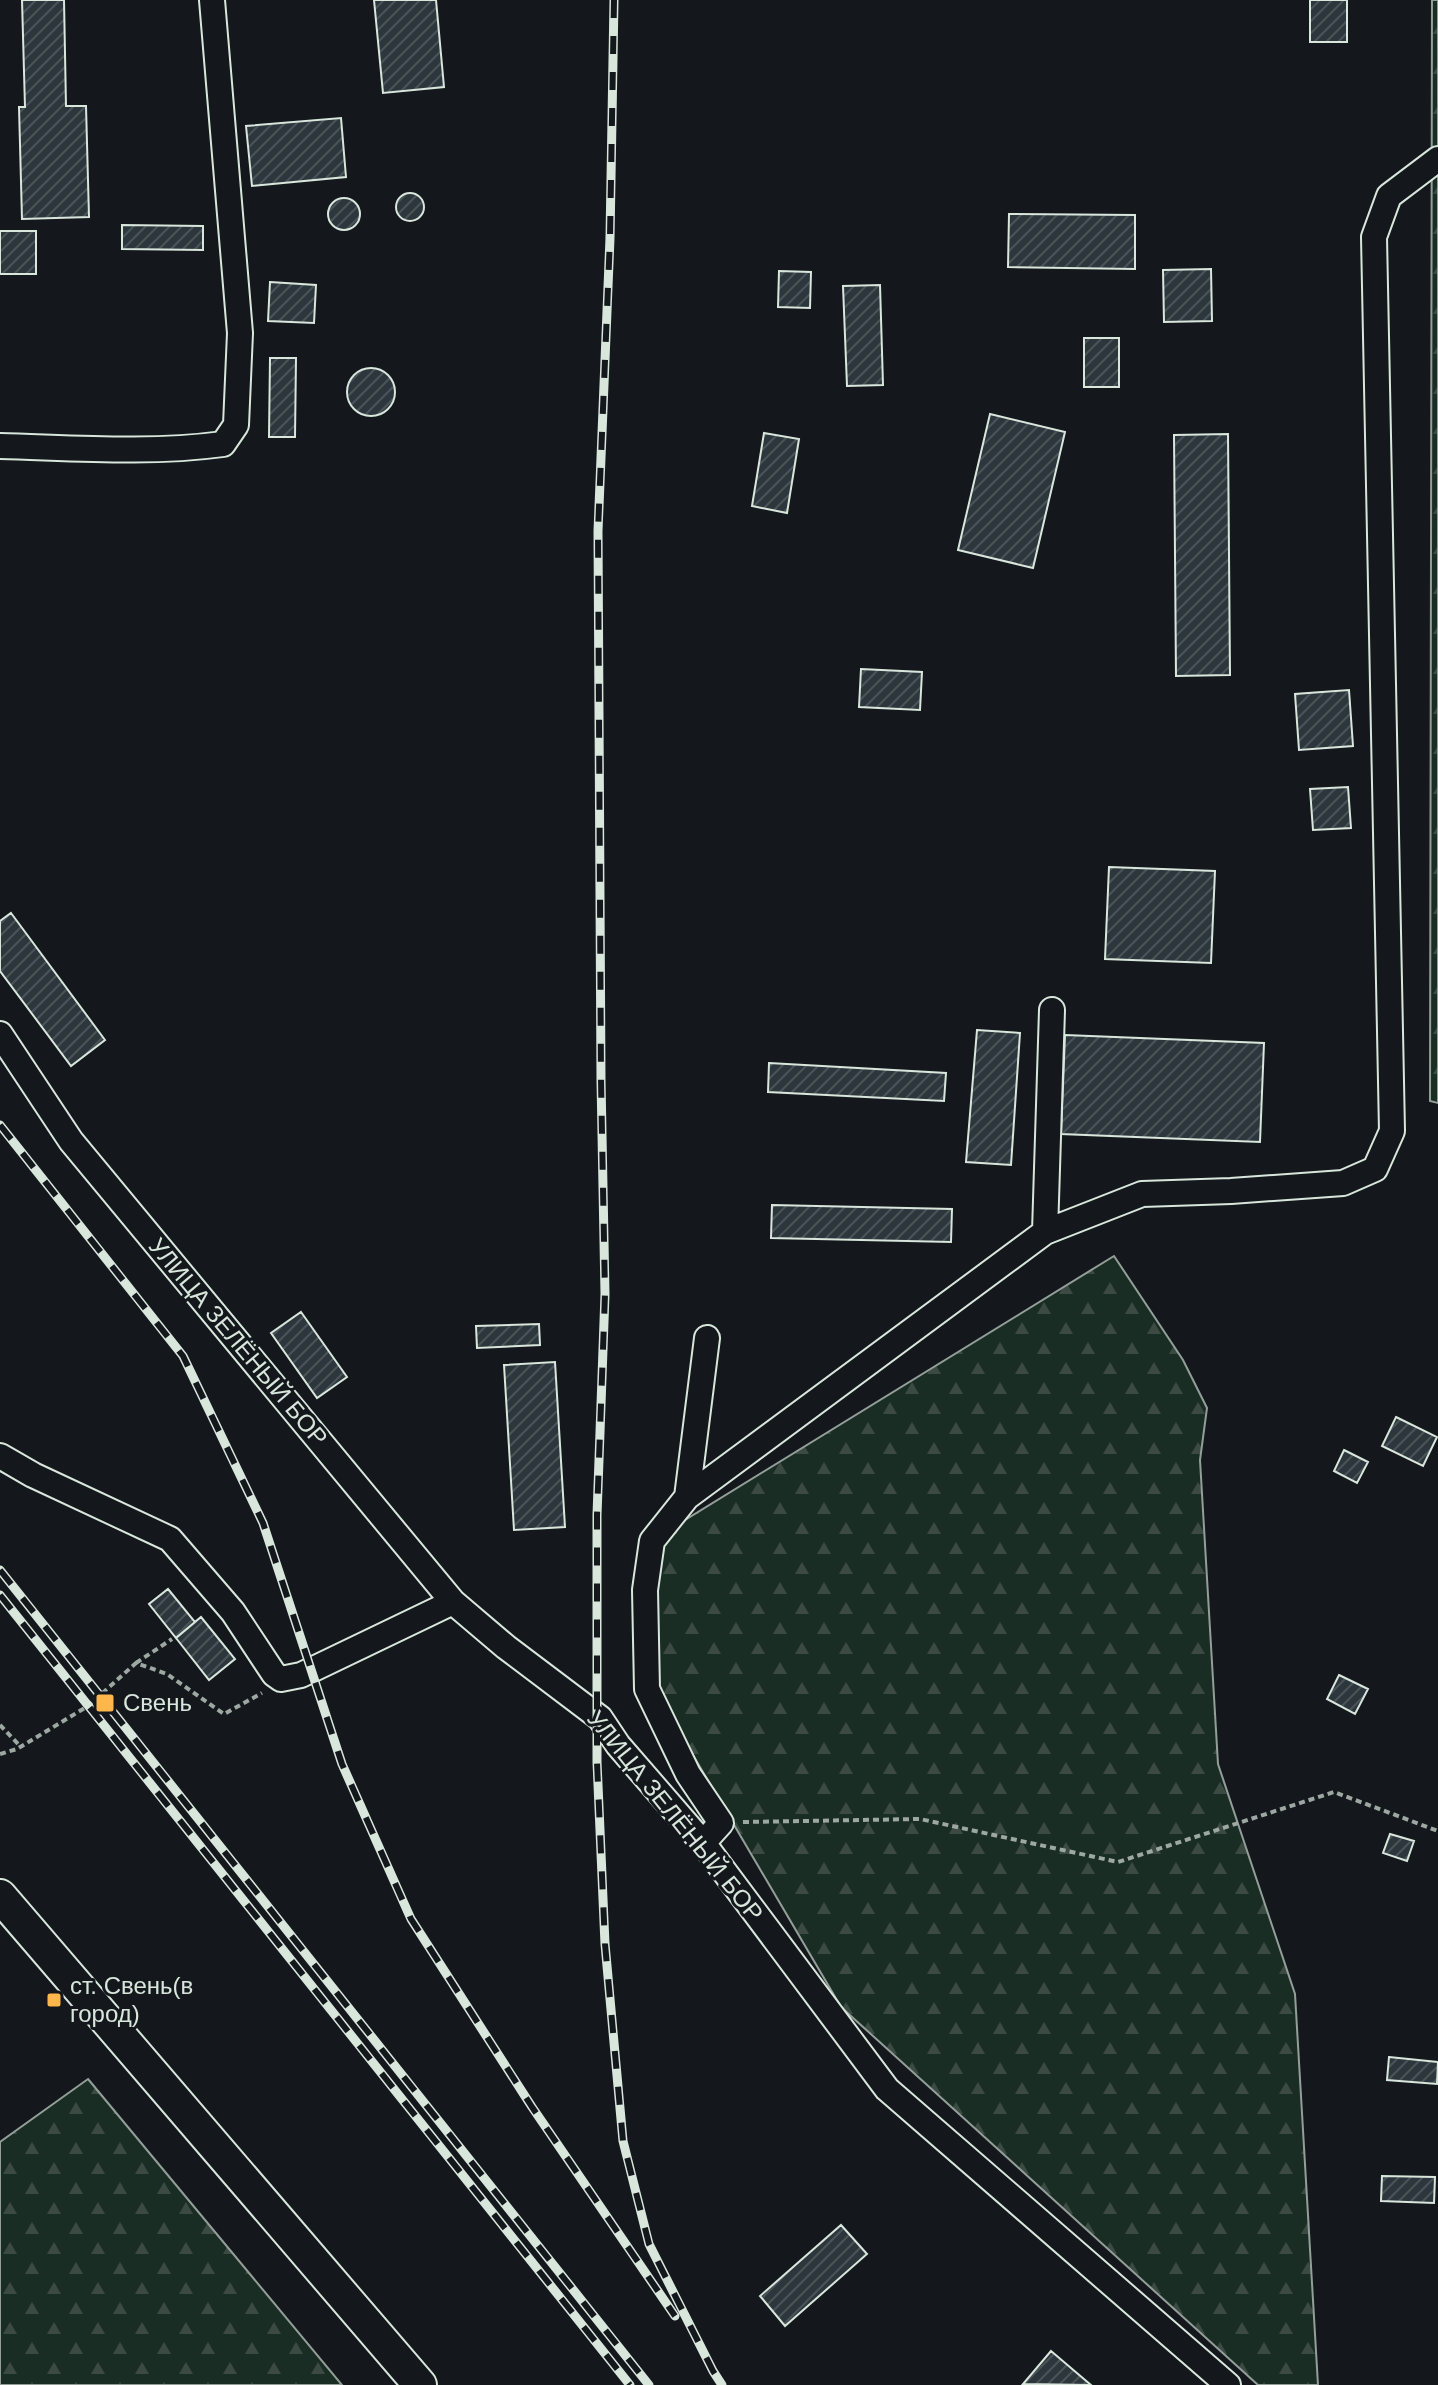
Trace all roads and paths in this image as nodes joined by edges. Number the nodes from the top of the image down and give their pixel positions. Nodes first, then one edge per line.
1 (212, 0) edge
2 (1438, 159) edge
3 (0, 446) edge
4 (1052, 1010) dead end
5 (0, 1034) edge
6 (1045, 1232) junction
7 (707, 1338) dead end
8 (0, 1456) edge
9 (687, 1497) junction
10 (453, 1602) junction
11 (172, 1639) dead end
12 (136, 1663) junction
13 (289, 1679) junction
14 (0, 1725) edge
15 (21, 1747) junction
16 (0, 1754) edge
17 (721, 1823) junction
18 (1438, 1831) edge
19 (703, 1843) junction
20 (0, 1896) edge
21 (420, 2385) edge
22 (1228, 2385) edge

1 - 3 street
2 - 6 street
4 - 6 street
5 - 10 street, УЛИЦА ЗЕЛЁНЫЙ БОР
6 - 9 street
7 - 9 street
8 - 13 street
9 - 17 street
10 - 13 street
10 - 19 street, УЛИЦА ЗЕЛЁНЫЙ БОР
11 - 12 path
12 - 13 path
12 - 15 path
14 - 15 path
15 - 16 path
17 - 18 path
17 - 19 street
19 - 22 street, УЛИЦА ЗЕЛЁНЫЙ БОР
20 - 21 main road

